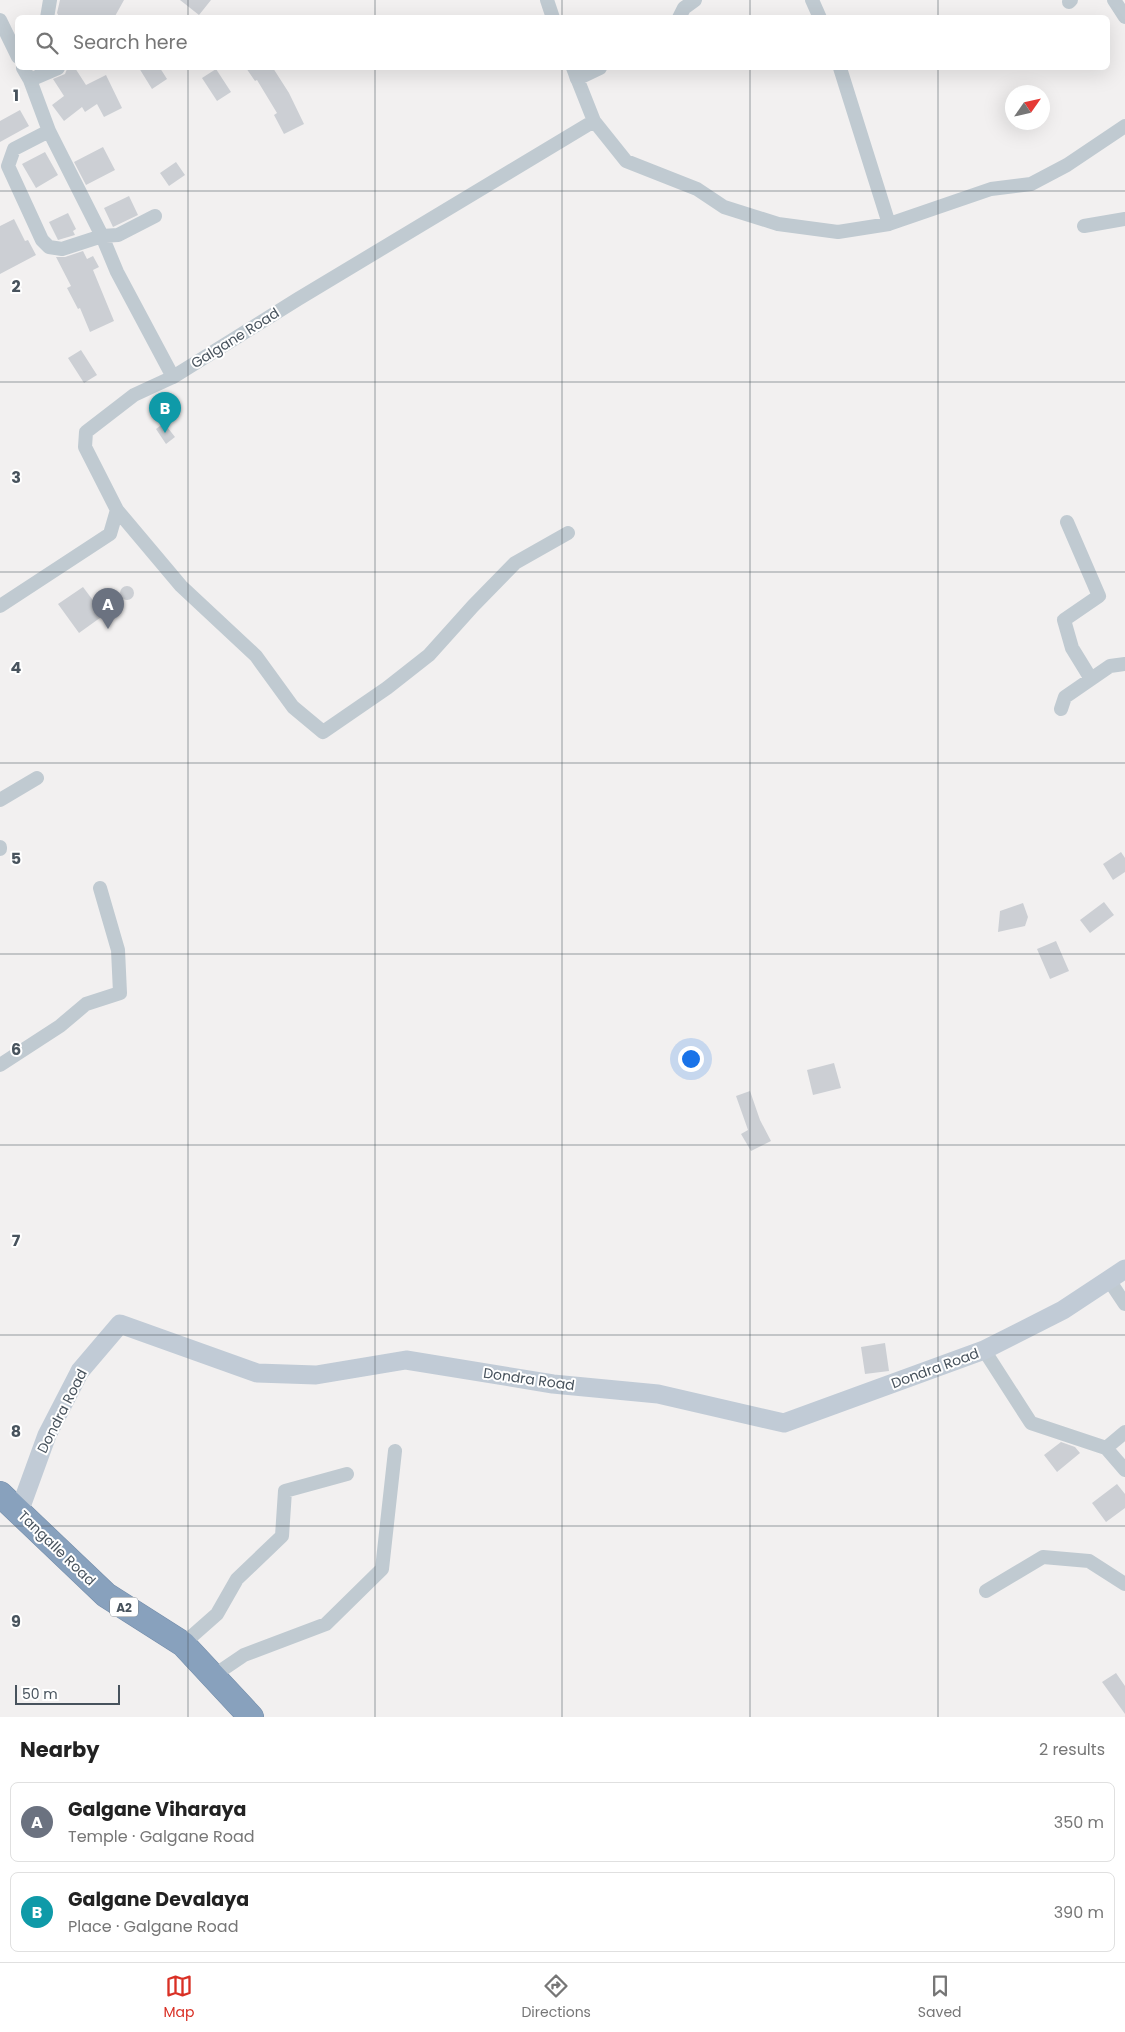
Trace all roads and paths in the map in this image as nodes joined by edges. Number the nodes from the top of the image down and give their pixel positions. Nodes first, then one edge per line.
1 (50, 0) edge
2 (546, 0) edge
3 (695, 0) edge
4 (812, 0) edge
5 (1114, 0) edge
6 (48, 15) edge
7 (552, 15) edge
8 (680, 15) edge
9 (819, 15) edge
10 (1125, 17) edge
11 (0, 20) edge
12 (0, 43) edge
13 (15, 53) edge
14 (15, 54) edge
15 (24, 70) edge
16 (52, 70) edge
17 (841, 70) edge
18 (574, 71) edge
19 (30, 80) junction
20 (594, 121) junction
21 (1125, 126) edge
22 (49, 131) junction
23 (155, 216) dead end
24 (1125, 219) edge
25 (890, 224) junction
26 (1084, 226) dead end
27 (102, 236) junction
28 (173, 377) junction
29 (117, 510) junction
30 (1066, 522) dead end
31 (568, 533) dead end
32 (0, 606) edge
33 (1125, 664) edge
34 (1091, 679) junction
35 (1061, 710) dead end
36 (37, 778) dead end
37 (0, 800) edge
38 (100, 888) dead end
39 (0, 1065) edge
40 (1125, 1270) edge
41 (1109, 1280) junction
42 (1125, 1304) edge
43 (984, 1350) junction
44 (1125, 1432) edge
45 (1106, 1448) junction
46 (395, 1451) dead end
47 (1125, 1470) edge
48 (347, 1474) dead end
49 (0, 1494) edge
50 (19, 1512) junction
51 (1125, 1584) edge
52 (986, 1591) dead end
53 (183, 1644) junction
54 (213, 1676) junction
55 (251, 1717) edge

1 - 6 street
2 - 7 street
3 - 8 street
4 - 9 street
5 - 10 street
11 - 13 street
12 - 14 street
15 - 19 street
16 - 19 street
17 - 25 street
18 - 20 street
19 - 22 street
20 - 25 street
20 - 28 street, Galgane Road
21 - 25 street
22 - 27 street
22 - 27 street
23 - 27 street
24 - 26 street
27 - 28 street
28 - 29 street, Galgane Road
29 - 31 street, Galgane Road
29 - 32 street
30 - 34 street
33 - 34 street
34 - 35 street
36 - 37 street
38 - 39 street
40 - 41 street, Dondra Road
41 - 42 street
41 - 43 street, Dondra Road
43 - 45 street
43 - 50 street, Dondra Road
44 - 45 street
45 - 47 street
46 - 54 street
48 - 53 street
49 - 50 highway, Tangalle Road / A2
50 - 53 highway, Tangalle Road / A2
51 - 52 street
53 - 54 highway, Tangalle Road / A2
54 - 55 highway, Tangalle Road / A2

